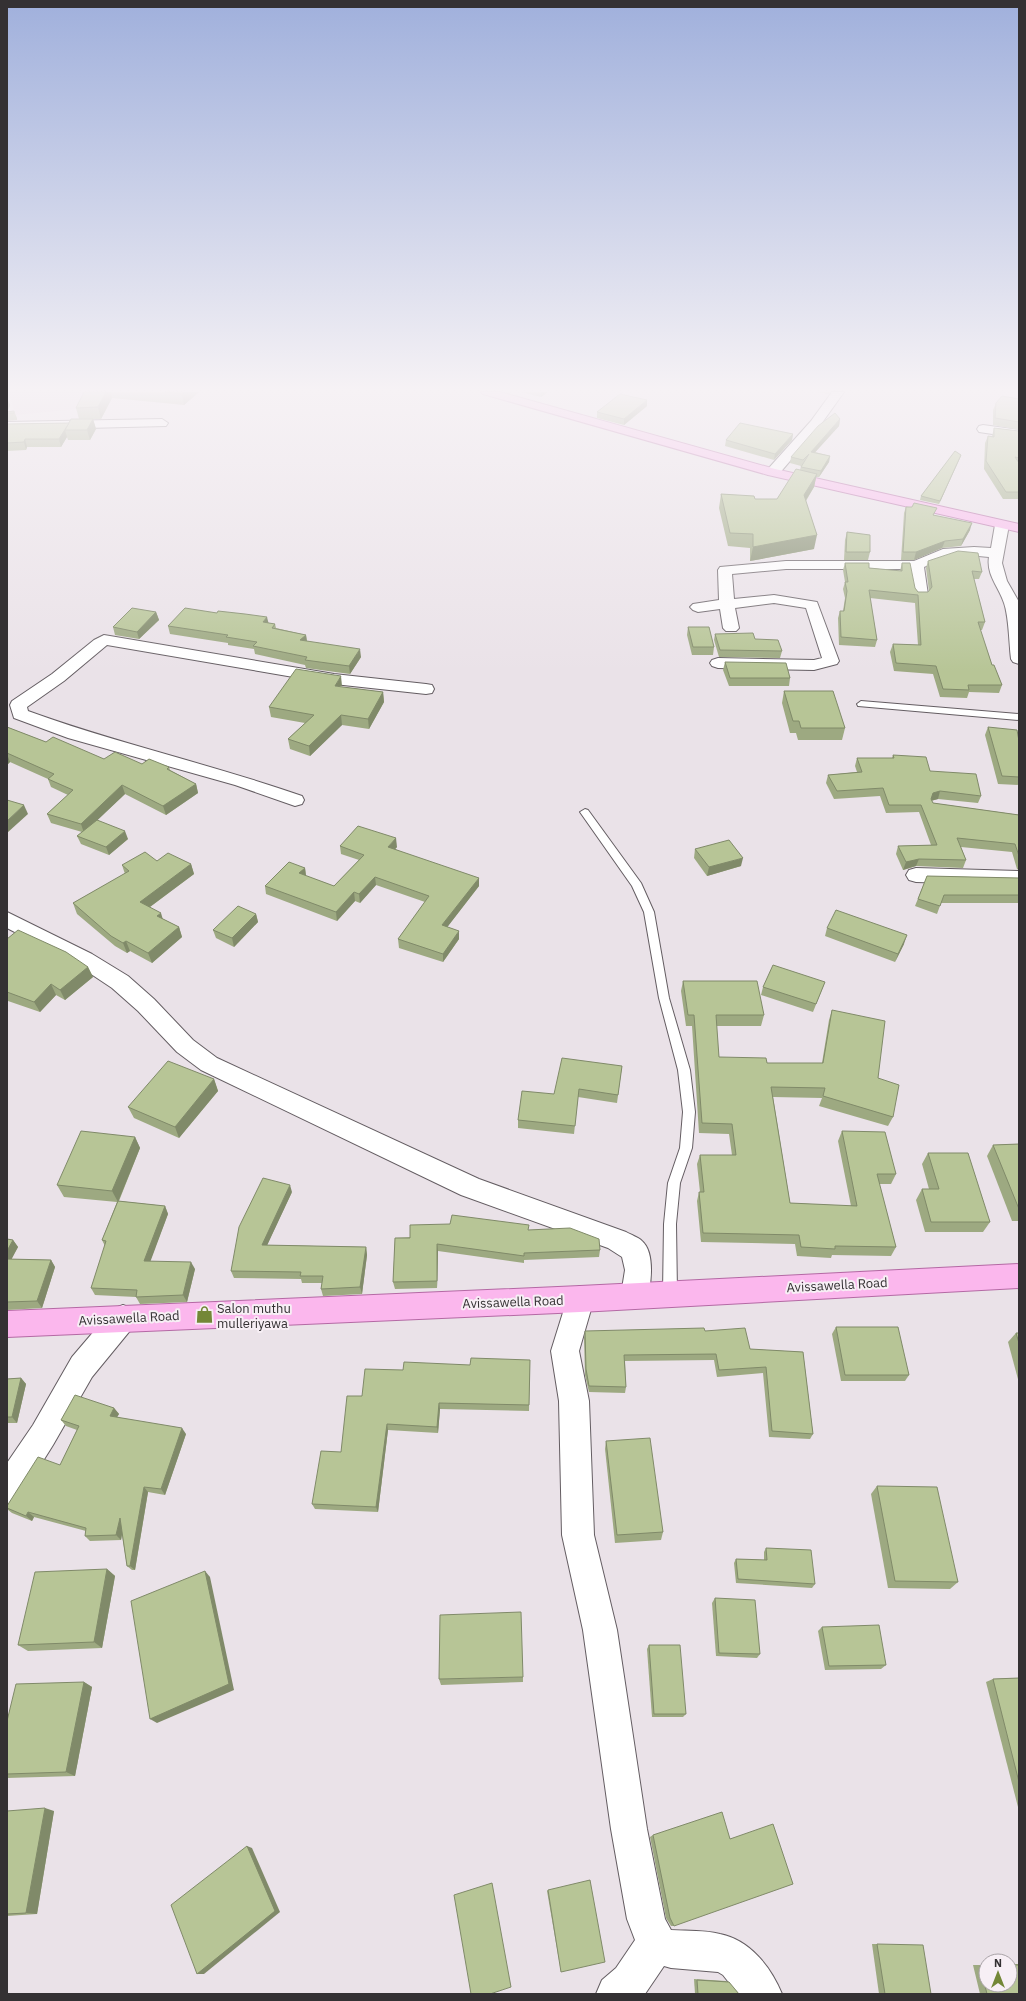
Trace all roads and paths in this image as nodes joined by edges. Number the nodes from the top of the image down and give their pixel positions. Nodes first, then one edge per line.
1 (835, 485) edge
2 (1002, 525) junction
3 (1019, 528) edge
4 (997, 553) junction
5 (916, 566) junction
6 (921, 595) edge
7 (1015, 604) edge
8 (726, 606) junction
9 (698, 607) dead end
10 (731, 628) dead end
11 (1019, 659) edge
12 (718, 663) dead end
13 (426, 689) dead end
14 (861, 704) dead end
15 (12, 708) edge
16 (1019, 717) edge
17 (295, 800) dead end
18 (585, 812) dead end
19 (916, 875) dead end
20 (1019, 878) edge
21 (7, 919) edge
22 (1019, 1276) edge
23 (670, 1293) junction
24 (635, 1295) junction
25 (580, 1299) junction
26 (123, 1318) junction
27 (7, 1324) edge
28 (7, 1490) edge
29 (656, 1944) junction
30 (616, 1994) edge
31 (762, 1994) edge

1 - 2 main road
2 - 3 main road
2 - 4 street
4 - 5 street
4 - 7 street
5 - 6 street
5 - 8 street
7 - 11 street
8 - 9 street
8 - 10 street
8 - 12 street
13 - 15 street
14 - 16 lane
15 - 17 street
18 - 23 lane
19 - 20 street
21 - 24 street
22 - 23 main road, Avissawella Road
23 - 24 main road, Avissawella Road
24 - 25 main road, Avissawella Road
25 - 26 main road, Avissawella Road
25 - 29 street
26 - 27 main road, Avissawella Road
26 - 28 street
29 - 30 street
29 - 31 street

